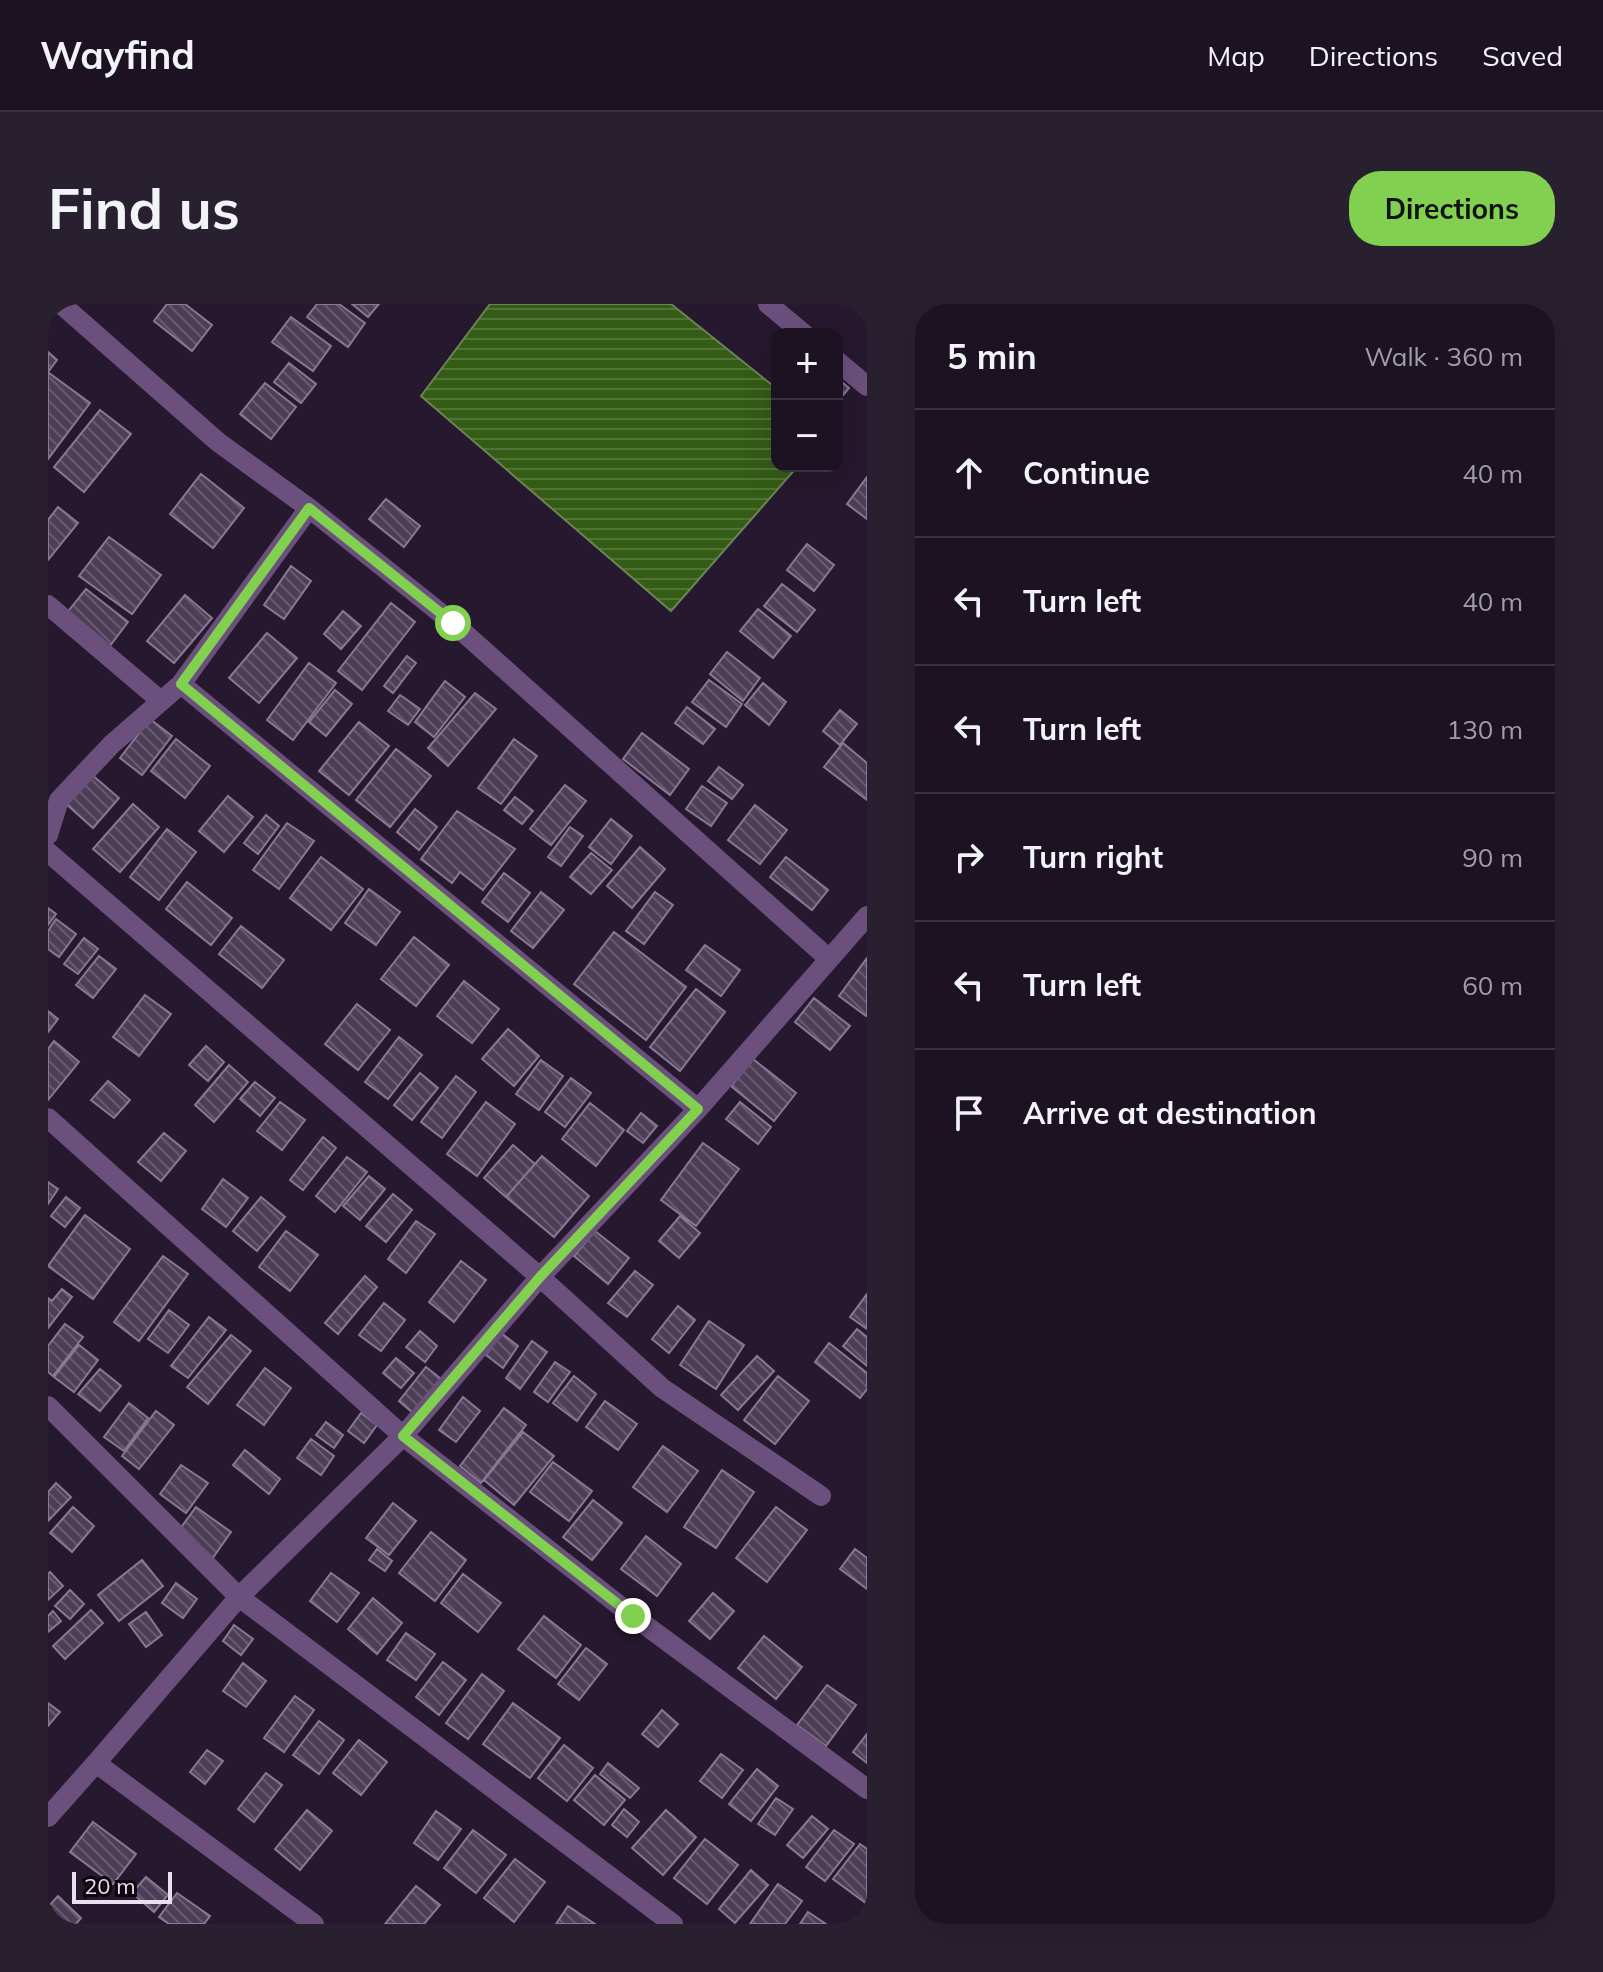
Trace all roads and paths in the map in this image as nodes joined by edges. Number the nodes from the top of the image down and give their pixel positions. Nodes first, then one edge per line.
1 (61, 304) edge
2 (768, 304) edge
3 (797, 328) edge
4 (843, 366) edge
5 (867, 386) edge
6 (309, 508) junction
7 (48, 605) edge
8 (181, 684) junction
9 (161, 701) junction
10 (48, 835) edge
11 (48, 852) edge
12 (867, 916) edge
13 (828, 958) junction
14 (698, 1109) junction
15 (48, 1118) edge
16 (540, 1277) junction
17 (48, 1406) edge
18 (403, 1436) junction
19 (821, 1496) dead end
20 (239, 1597) junction
21 (96, 1763) junction
22 (867, 1789) edge
23 (48, 1817) edge
24 (314, 1924) edge
25 (673, 1924) edge

1 - 6 street
2 - 3 street
4 - 5 street
6 - 8 street
6 - 13 street
7 - 9 street
8 - 9 street
8 - 14 street
9 - 10 street
11 - 16 street
12 - 13 street
13 - 14 street
14 - 16 street
15 - 18 street
16 - 18 street
16 - 19 street
17 - 20 street
18 - 20 street
18 - 22 street
20 - 21 street
20 - 25 street
21 - 23 street
21 - 24 street

